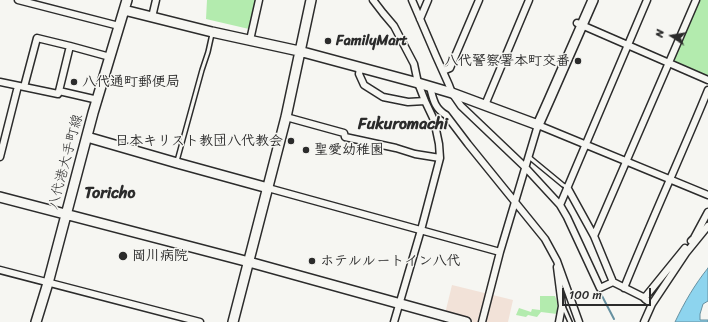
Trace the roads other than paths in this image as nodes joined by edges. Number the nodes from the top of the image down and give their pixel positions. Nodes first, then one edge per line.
1 (21, 0) edge
2 (127, 0) edge
3 (156, 0) edge
4 (259, 0) edge
5 (310, 0) edge
6 (373, 0) edge
7 (412, 0) edge
8 (428, 0) edge
9 (479, 0) edge
10 (529, 0) edge
11 (586, 0) edge
12 (593, 0) edge
13 (646, 0) edge
14 (696, 0) edge
15 (124, 10) junction
16 (152, 17) junction
17 (420, 19) junction
18 (579, 24) junction
19 (119, 26) junction
20 (212, 32) junction
21 (250, 40) junction
22 (628, 45) junction
23 (70, 46) junction
24 (299, 51) junction
25 (110, 57) junction
26 (668, 63) junction
27 (360, 68) junction
28 (443, 71) junction
29 (708, 80) edge
30 (0, 82) edge
31 (418, 83) junction
32 (21, 87) junction
33 (430, 87) junction
34 (708, 90) edge
35 (59, 91) junction
36 (452, 93) junction
37 (98, 100) junction
38 (425, 101) junction
39 (485, 105) junction
40 (286, 117) junction
41 (538, 125) junction
42 (90, 138) junction
43 (585, 144) junction
44 (0, 157) edge
45 (440, 158) junction
46 (529, 158) junction
47 (627, 161) junction
48 (177, 163) junction
49 (525, 167) junction
50 (670, 179) junction
51 (567, 187) junction
52 (268, 188) junction
53 (708, 195) edge
54 (0, 197) edge
55 (515, 201) junction
56 (560, 205) junction
57 (708, 212) edge
58 (69, 215) junction
59 (708, 226) edge
60 (421, 230) junction
61 (594, 236) junction
62 (500, 252) junction
63 (557, 261) junction
64 (249, 262) junction
65 (0, 270) edge
66 (613, 282) junction
67 (51, 284) junction
68 (624, 288) junction
69 (643, 297) junction
70 (399, 304) junction
71 (652, 304) junction
72 (562, 306) junction
73 (36, 322) edge
74 (42, 322) edge
75 (200, 322) edge
76 (233, 322) edge
77 (394, 322) edge
78 (466, 322) edge
79 (482, 322) edge
80 (559, 322) edge
81 (570, 322) edge
82 (579, 322) edge
83 (644, 322) edge

1 - 19 street
2 - 15 street, 八代港大手町線
3 - 16 street
4 - 21 street
5 - 24 street
6 - 31 street
7 - 17 street
8 - 17 street
9 - 28 street
10 - 39 street
11 - 18 street
12 - 18 street
13 - 22 street
14 - 26 street
15 - 16 street
15 - 19 street, 八代港大手町線
15 - 42 street, 八代港大手町線
16 - 20 street
17 - 28 street
18 - 22 street
18 - 41 street
19 - 25 street, 八代港大手町線
20 - 21 street
20 - 48 lane
21 - 24 street
22 - 26 street
22 - 43 street
23 - 25 street
23 - 32 street
23 - 35 street
24 - 27 street
24 - 40 street
25 - 37 street, 八代港大手町線
26 - 29 street
26 - 47 street
27 - 31 street
27 - 38 street
28 - 36 street
30 - 32 street
31 - 33 street
31 - 38 street
32 - 35 street
32 - 44 street
33 - 36 street
33 - 55 street
34 - 50 street
35 - 37 street
36 - 39 street
36 - 49 street
37 - 42 street, 八代港大手町線
38 - 45 street
39 - 41 street
40 - 45 street
40 - 52 street
41 - 43 street
41 - 46 street
42 - 48 street
42 - 58 street, 八代港大手町線
43 - 47 street
43 - 51 street
45 - 60 street
46 - 49 street
46 - 51 lane
47 - 50 street
47 - 61 street
48 - 52 street
49 - 55 street
49 - 56 street
50 - 53 street
50 - 68 street
51 - 56 street
51 - 61 street
52 - 60 street
52 - 64 street
54 - 58 street
55 - 62 street
55 - 63 street
56 - 66 street
57 - 69 street
58 - 64 street
58 - 67 street, 八代港大手町線
59 - 71 street
60 - 62 street
60 - 70 street
61 - 66 street
62 - 79 street
63 - 72 street
63 - 82 street
64 - 70 street
64 - 76 street
65 - 67 street
66 - 68 street
67 - 73 street, 八代港大手町線
67 - 74 street, 八代港大手町線
67 - 75 street
68 - 69 street
69 - 71 street
70 - 77 street
70 - 78 street
71 - 83 street
72 - 80 street
72 - 81 lane

